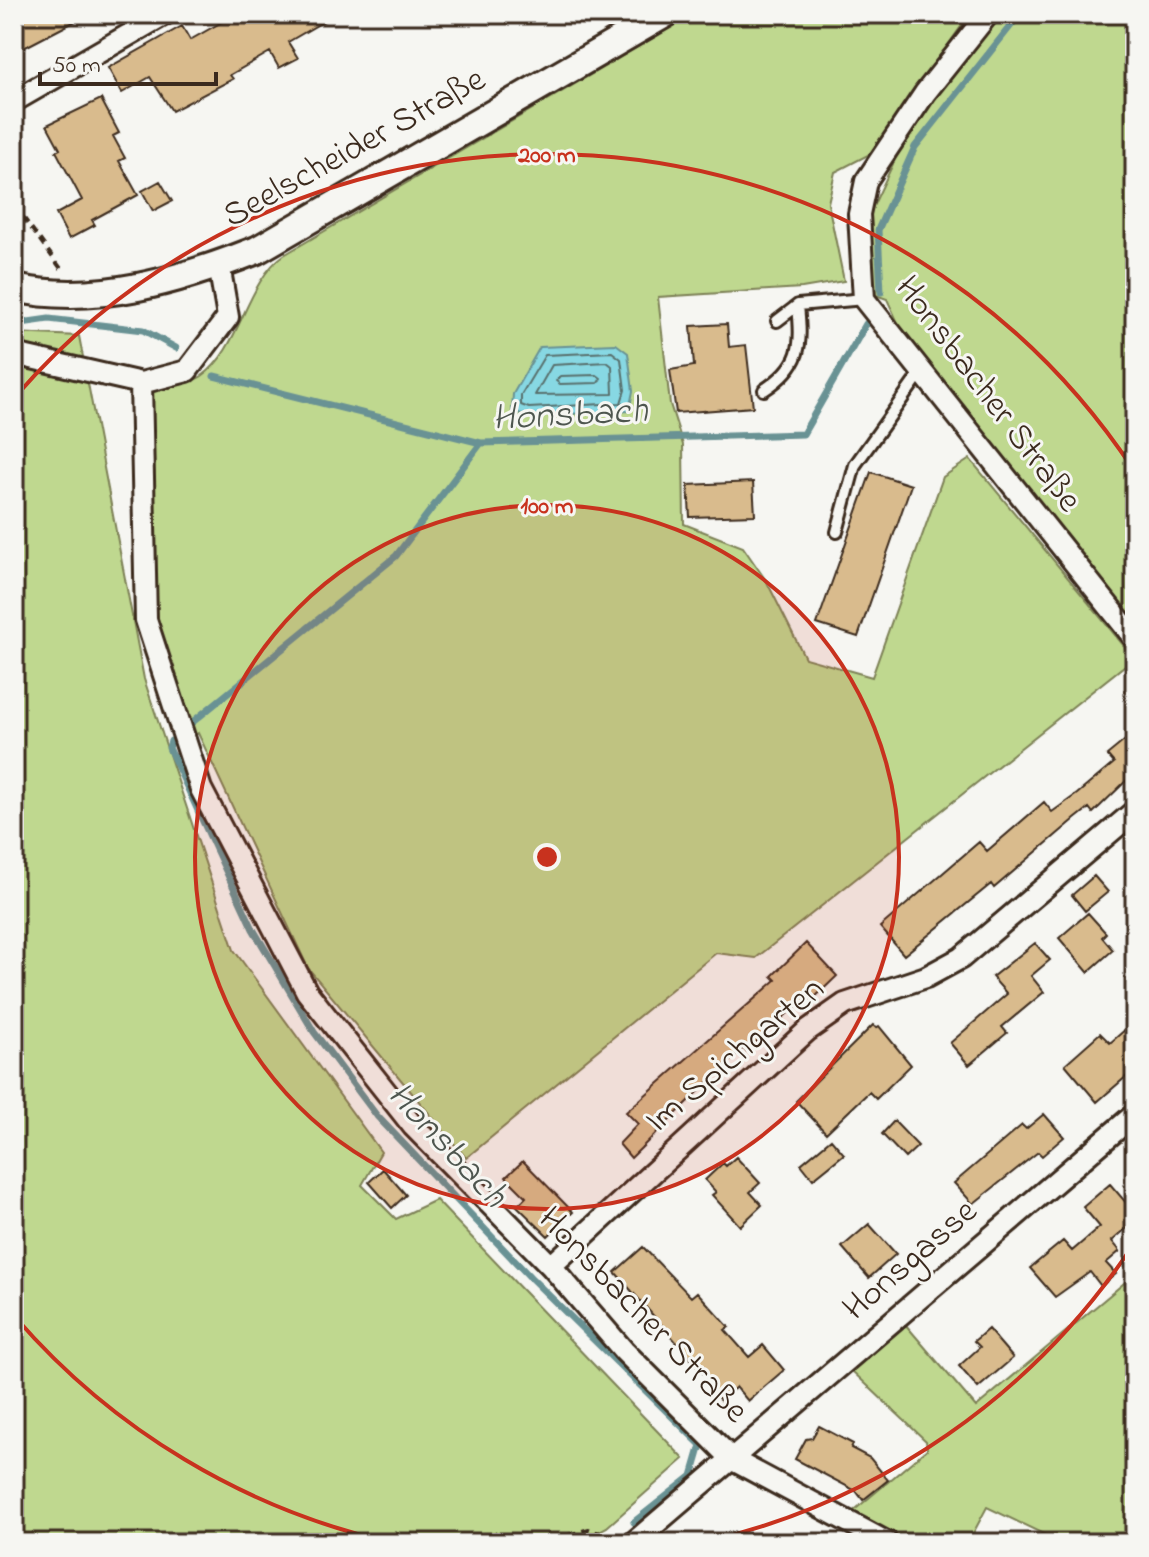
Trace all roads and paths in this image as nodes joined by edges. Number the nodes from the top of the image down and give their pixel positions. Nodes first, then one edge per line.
1 (165, 14) edge
2 (665, 14) edge
3 (988, 14) edge
4 (14, 101) edge
5 (23, 217) dead end
6 (219, 265) junction
7 (14, 288) edge
8 (80, 292) junction
9 (864, 299) junction
10 (798, 305) junction
11 (777, 321) dead end
12 (14, 354) edge
13 (922, 371) junction
14 (141, 383) junction
15 (764, 390) dead end
16 (837, 532) dead end
17 (1135, 639) edge
18 (1135, 811) edge
19 (1135, 1114) edge
20 (551, 1266) junction
21 (733, 1460) junction
22 (542, 1543) edge
23 (616, 1543) edge
24 (633, 1543) edge
25 (888, 1543) edge

1 - 4 street
2 - 6 street, Seelscheider Straße
3 - 9 street, Honsbacher Straße
5 - 8 path
6 - 8 street, Seelscheider Straße
6 - 14 street
7 - 8 street, Seelscheider Straße
9 - 10 lane
9 - 13 street, Honsbacher Straße
10 - 11 lane
10 - 15 lane
12 - 14 street
13 - 16 lane
13 - 17 street, Honsbacher Straße
14 - 20 street, Honsbacher Straße
18 - 20 street, Im Spichgarten
19 - 21 street, Honsgasse
20 - 21 street, Honsbacher Straße
21 - 24 street, Honsgasse
21 - 25 street, Honsbacher Straße
22 - 23 path

